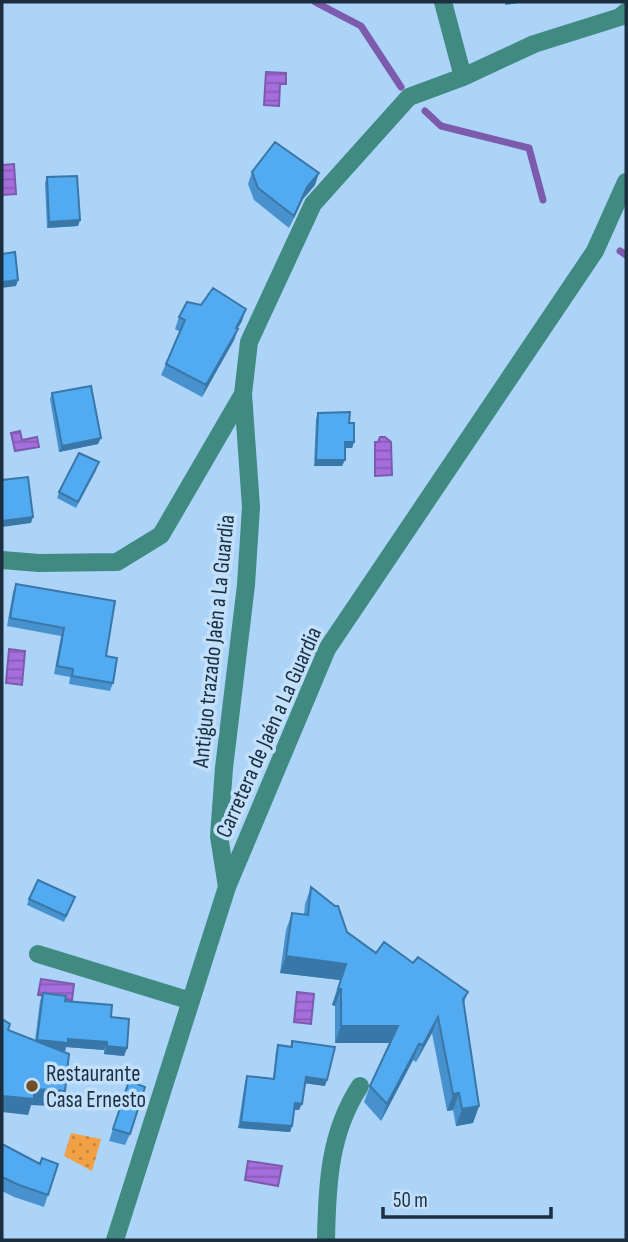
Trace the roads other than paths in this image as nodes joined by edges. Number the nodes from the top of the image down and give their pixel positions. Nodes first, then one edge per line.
1 (443, 2) edge
2 (626, 12) edge
3 (463, 77) junction
4 (626, 182) edge
5 (243, 394) junction
6 (2, 560) edge
7 (227, 887) junction
8 (38, 954) dead end
9 (191, 1001) junction
10 (359, 1086) dead end
11 (115, 1240) edge
12 (326, 1240) edge

1 - 3 street
2 - 3 street, Antiguo trazado Jaén a La Guardia
3 - 5 street, Antiguo trazado Jaén a La Guardia
4 - 7 street, Carretera de Jaén a La Guardia
5 - 6 street
5 - 7 street, Antiguo trazado Jaén a La Guardia
7 - 9 street, Carretera de Jaén a La Guardia
8 - 9 street
9 - 11 street, Carretera de Jaén a La Guardia
10 - 12 street

